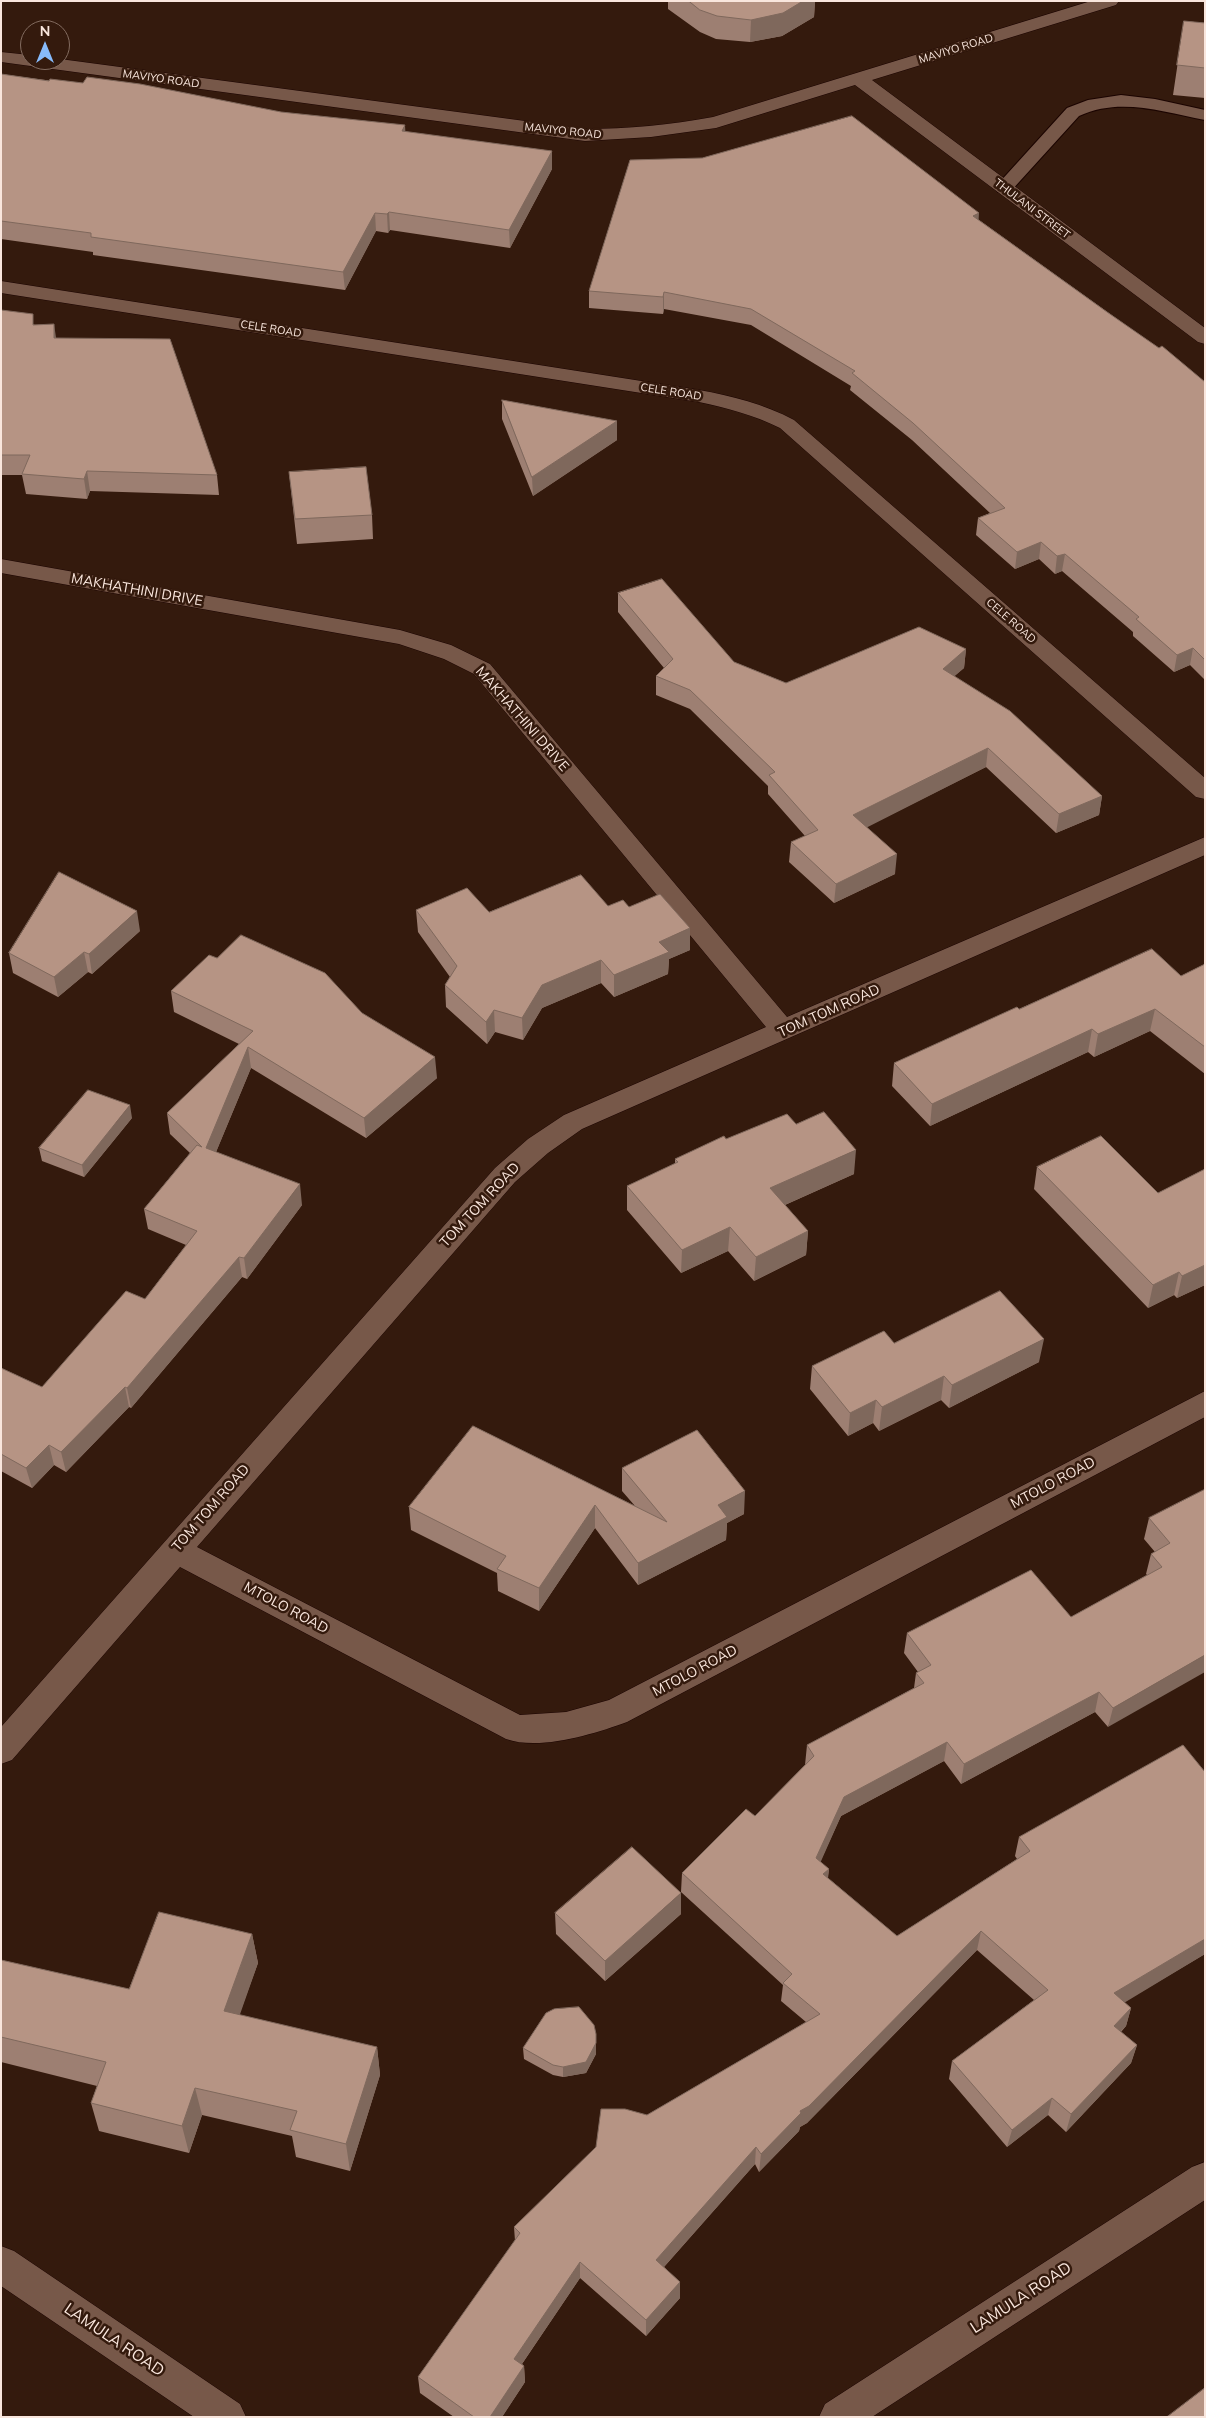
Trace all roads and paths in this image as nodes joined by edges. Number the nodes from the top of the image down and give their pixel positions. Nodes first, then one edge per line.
1 (1110, 1) edge
2 (1, 57) edge
3 (859, 79) junction
4 (1205, 114) edge
5 (1004, 188) junction
6 (1, 287) edge
7 (1205, 338) edge
8 (1, 566) edge
9 (1205, 791) edge
10 (1205, 845) edge
11 (784, 1031) junction
12 (1205, 1404) edge
13 (175, 1550) junction
14 (1, 1750) edge
15 (1205, 2179) edge
16 (1, 2264) edge
17 (227, 2417) edge
18 (838, 2417) edge

1 - 3 street, MAVIYO ROAD
2 - 3 street, MAVIYO ROAD
3 - 5 street, THULANI STREET
4 - 5 lane
5 - 7 street, THULANI STREET
6 - 9 street, CELE ROAD
8 - 11 street, MAKHATHINI DRIVE
10 - 11 street, TOM TOM ROAD
11 - 13 street, TOM TOM ROAD
12 - 13 street, MTOLO ROAD
13 - 14 street, TOM TOM ROAD
15 - 18 street, LAMULA ROAD
16 - 17 street, LAMULA ROAD

